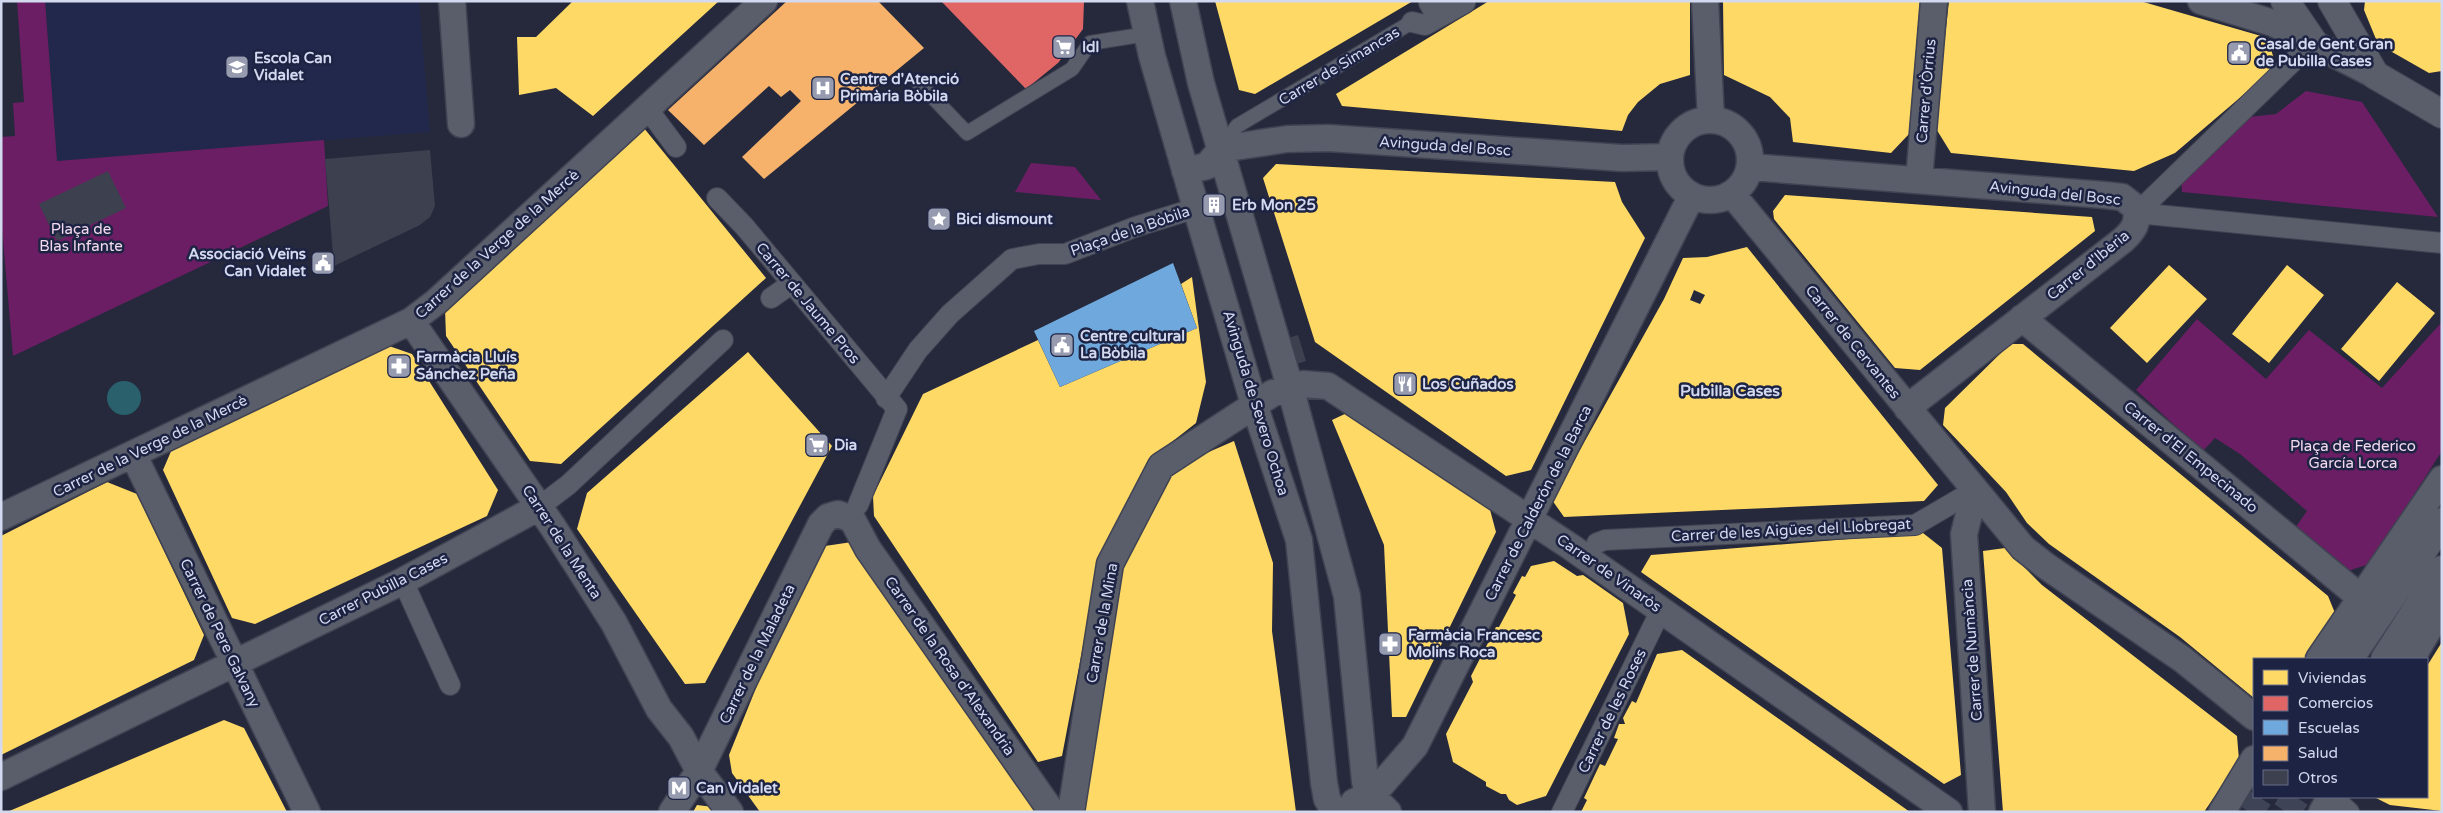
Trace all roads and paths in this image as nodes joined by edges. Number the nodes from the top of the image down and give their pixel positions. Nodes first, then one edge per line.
1 (452, 1) edge
2 (764, 1) edge
3 (1140, 1) edge
4 (1183, 1) edge
5 (1433, 1) edge
6 (1454, 1) edge
7 (1463, 1) edge
8 (1705, 1) edge
9 (1934, 1) edge
10 (2201, 1) edge
11 (2285, 1) edge
12 (2340, 6) edge
13 (1412, 22) joint
14 (1147, 34) junction
15 (2313, 42) junction
16 (2375, 75) junction
17 (918, 82) dead end
18 (647, 108) junction
19 (2442, 114) edge
20 (1212, 118) junction
21 (1710, 120) junction
22 (461, 124) dead end
23 (1173, 129) junction
24 (676, 147) dead end
25 (1221, 149) junction
26 (1669, 157) junction
27 (1751, 167) junction
28 (1186, 171) junction
29 (1919, 180) junction
30 (1732, 194) junction
31 (1691, 197) junction
32 (717, 198) dead end
33 (1196, 208) junction
34 (2137, 213) junction
35 (2442, 243) edge
36 (791, 284) junction
37 (771, 298) dead end
38 (2022, 318) junction
39 (411, 321) junction
40 (723, 340) dead end
41 (1290, 387) junction
42 (892, 403) junction
43 (1254, 404) junction
44 (1907, 408) junction
45 (133, 454) junction
46 (2442, 479) edge
47 (1975, 490) junction
48 (539, 507) junction
49 (855, 512) junction
50 (1, 517) edge
51 (1530, 519) junction
52 (2442, 522) edge
53 (1597, 544) dead end
54 (2442, 570) edge
55 (403, 581) junction
56 (2360, 597) junction
57 (2442, 607) edge
58 (1661, 610) junction
59 (2320, 658) edge
60 (2351, 658) edge
61 (2386, 658) edge
62 (2412, 658) edge
63 (234, 662) junction
64 (450, 684) dead end
65 (2253, 716) edge
66 (2253, 761) edge
67 (699, 771) junction
68 (1, 777) edge
69 (1355, 809) edge
70 (307, 812) edge
71 (672, 812) edge
72 (730, 812) edge
73 (1052, 812) edge
74 (1071, 812) edge
75 (1562, 812) edge
76 (1949, 812) edge
77 (1982, 812) edge
78 (2222, 812) edge

1 - 22 street
2 - 18 street, Carrer de la Verge de la Mercè
3 - 14 street, Avinguda de Severo Ochoa
4 - 20 street
5 - 6 street
7 - 13 street, Carrer de Simancas
8 - 21 street
9 - 29 street, Carrer d'Òrrius
10 - 15 street
11 - 15 street
12 - 16 street
13 - 25 lane, Carrer de Simancas
14 - 17 lane
14 - 23 street, Avinguda de Severo Ochoa
15 - 16 street
15 - 34 street, Carrer d'Ibèria
16 - 19 street
18 - 24 street
18 - 39 street, Carrer de la Verge de la Mercè
20 - 23 street
20 - 25 street
21 - 26 street
21 - 27 street
23 - 28 street, Avinguda de Severo Ochoa
25 - 26 street, Avinguda del Bosc
25 - 28 street
25 - 41 street
26 - 31 street
27 - 29 street, Avinguda del Bosc
27 - 30 street
28 - 33 street, Avinguda de Severo Ochoa
29 - 34 street, Avinguda del Bosc
30 - 31 street
30 - 44 street, Carrer de Cervantes
31 - 51 street, Carrer de Calderón de la Barca
32 - 36 street, Carrer de Jaume Pros
33 - 42 street, Plaça de la Bòbila
33 - 43 street, Avinguda de Severo Ochoa
34 - 35 street, Avinguda del Bosc
34 - 38 street, Carrer d'Ibèria
36 - 37 street
36 - 42 street, Carrer de Jaume Pros
38 - 44 street, Carrer d'Ibèria
38 - 56 street, Carrer d'El Empecinado
39 - 45 street, Carrer de la Verge de la Mercè
39 - 48 street, Carrer de la Menta
40 - 48 street, Carrer Pubilla Cases
41 - 43 street, Carrer de Vinaròs
41 - 51 street, Carrer de Vinaròs
41 - 69 street
42 - 49 street
43 - 69 street, Avinguda de Severo Ochoa
43 - 74 street, Carrer de la Mina
44 - 47 street, Carrer de Cervantes
45 - 50 street, Carrer de la Verge de la Mercè
45 - 63 street, Carrer de Pere Galvany
46 - 56 street
47 - 53 street, Carrer de les Aigües del Llobregat
47 - 65 street
47 - 77 street, Carrer de Numància
48 - 55 street, Carrer Pubilla Cases
48 - 67 street, Carrer de la Menta
49 - 67 street, Carrer de la Maladeta
49 - 73 street, Carrer de la Rosa d'Alexandria
51 - 58 street, Carrer de Vinaròs
51 - 69 street, Carrer de Calderón de la Barca
52 - 60 street
54 - 61 street
55 - 63 street, Carrer Pubilla Cases
55 - 64 street
56 - 59 street
57 - 62 street
58 - 75 street, Carrer de les Roses
58 - 76 street, Carrer de Vinaròs
63 - 68 street, Carrer Pubilla Cases
63 - 70 street, Carrer de Pere Galvany
66 - 78 street
67 - 71 street, Carrer de la Maladeta
67 - 72 street, Carrer de la Menta

